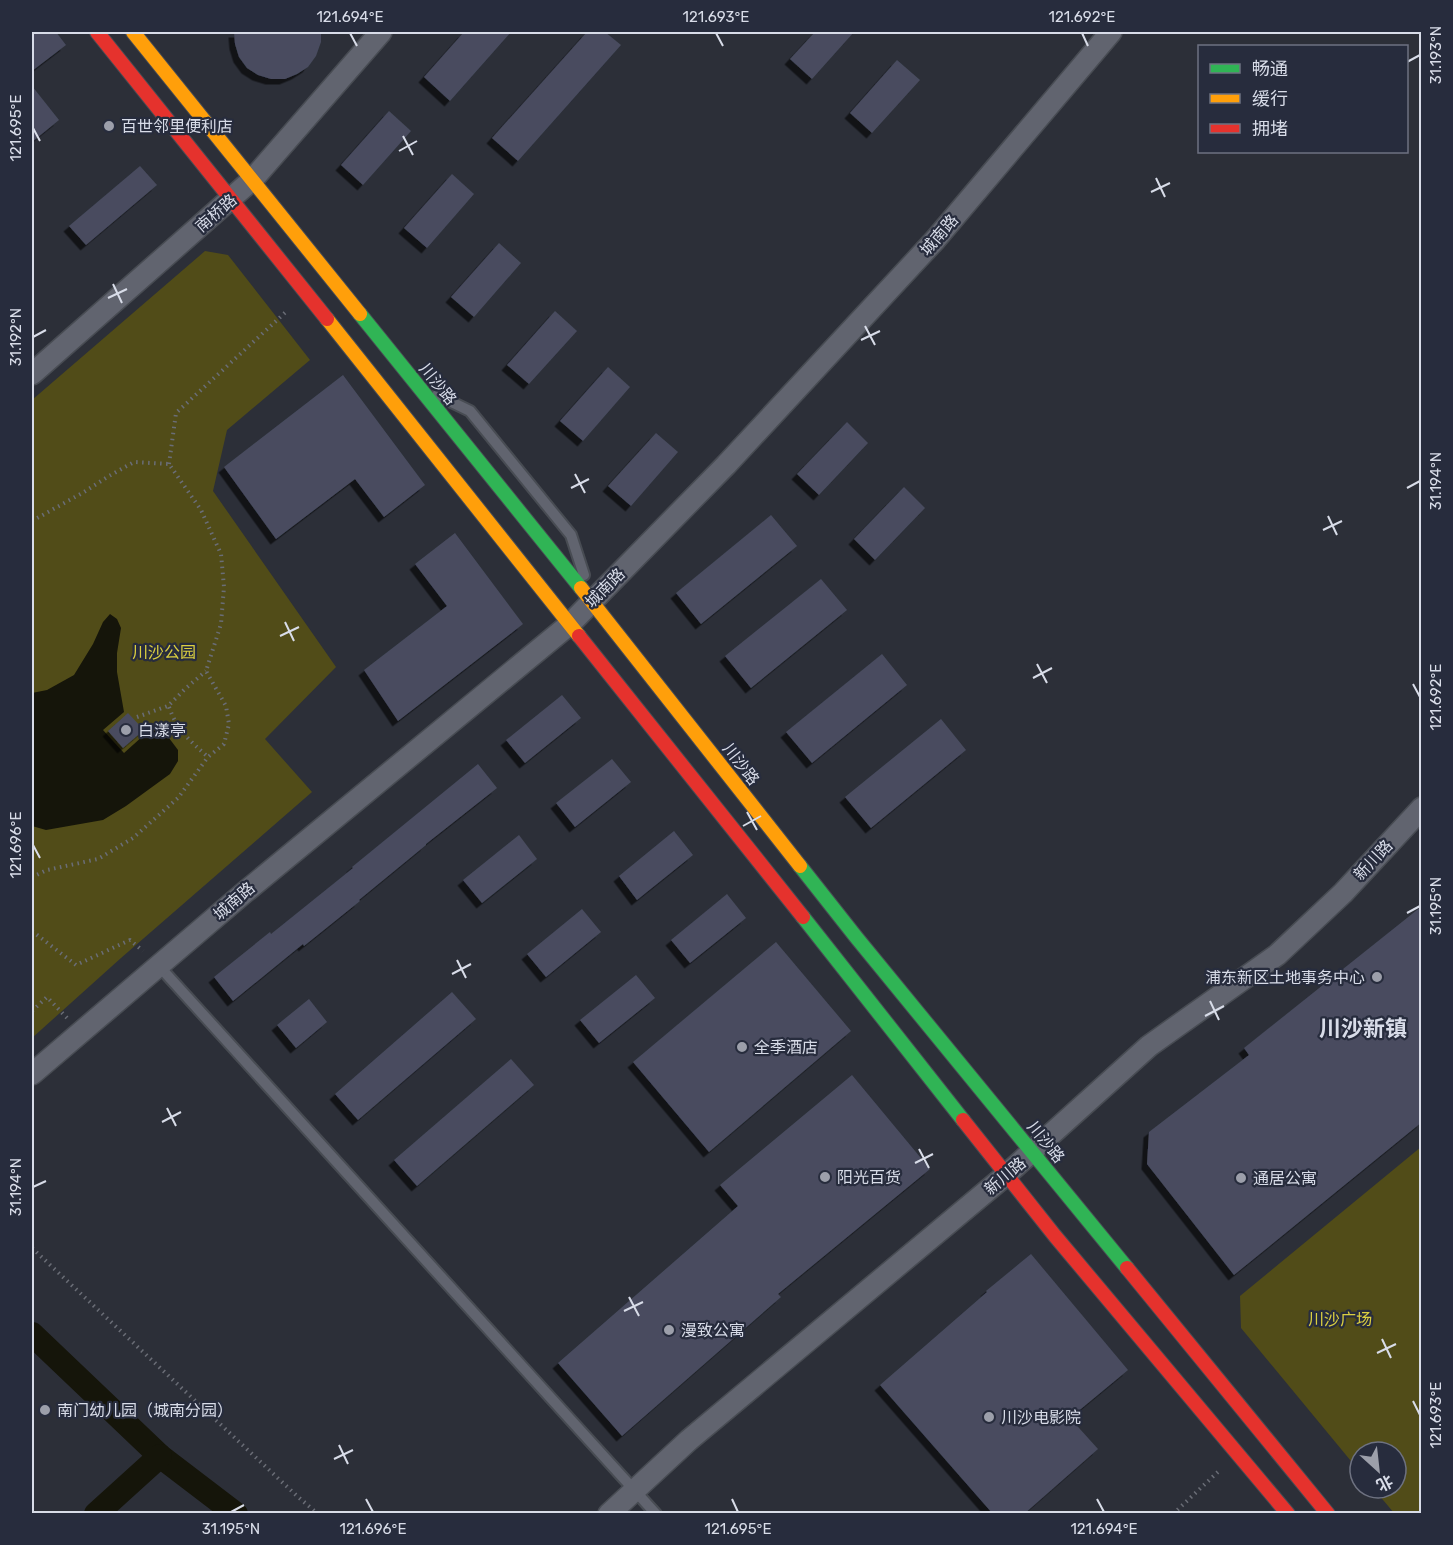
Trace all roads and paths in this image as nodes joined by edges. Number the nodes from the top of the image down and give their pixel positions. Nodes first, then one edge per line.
1 (133, 32) edge
2 (381, 32) edge
3 (1111, 32) edge
4 (93, 34) edge
5 (253, 180) junction
6 (231, 200) junction
7 (306, 293) junction
8 (32, 374) edge
9 (419, 386) junction
10 (169, 465) junction
11 (32, 521) edge
12 (592, 602) junction
13 (570, 624) junction
14 (206, 671) junction
15 (168, 706) junction
16 (137, 717) dead end
17 (208, 757) junction
18 (1422, 808) edge
19 (32, 877) edge
20 (32, 931) edge
21 (159, 966) junction
22 (32, 1011) edge
23 (80, 1032) junction
24 (32, 1074) edge
25 (1032, 1152) junction
26 (1006, 1175) junction
27 (32, 1248) edge
28 (1238, 1453) junction
29 (634, 1490) junction
30 (318, 1514) edge
31 (609, 1514) edge
32 (656, 1514) edge
33 (1173, 1514) edge
34 (1288, 1514) edge
35 (1328, 1514) edge

1 - 5 main road, 川沙路
2 - 5 street, 南桥路
3 - 12 street, 城南路
4 - 6 main road
5 - 6 street, 南桥路
5 - 9 main road, 川沙路
6 - 7 main road
6 - 8 street, 南桥路
7 - 10 path
7 - 13 main road
9 - 12 main road, 川沙路
9 - 12 lane
10 - 11 path
10 - 14 path
12 - 13 street, 城南路
12 - 25 main road, 川沙路
13 - 21 street, 城南路
13 - 26 main road
14 - 15 path
14 - 17 path
15 - 16 path
15 - 17 path
17 - 19 path
18 - 25 street, 新川路
20 - 21 path
21 - 23 street, 城南路
21 - 29 lane
22 - 23 path
23 - 24 street, 城南路
25 - 26 street, 新川路
25 - 35 main road, 川沙路
26 - 28 main road
26 - 29 street, 新川路
27 - 30 path
28 - 33 path
28 - 34 main road
29 - 31 street, 新川路
29 - 32 lane

